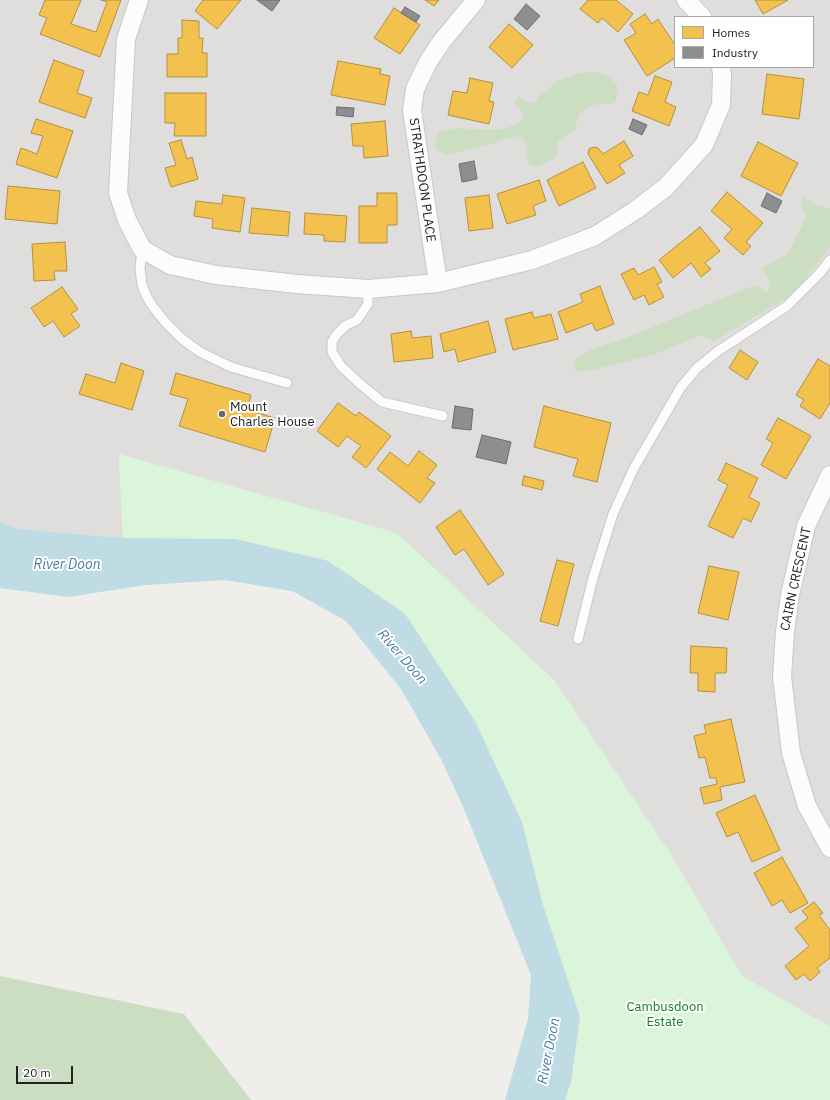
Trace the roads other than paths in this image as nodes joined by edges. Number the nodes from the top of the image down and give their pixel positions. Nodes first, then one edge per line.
1 (139, 0) edge
2 (476, 0) edge
3 (686, 0) edge
4 (701, 16) edge
5 (721, 68) edge
6 (142, 249) junction
7 (830, 260) edge
8 (438, 283) junction
9 (368, 289) junction
10 (287, 383) dead end
11 (443, 416) dead end
12 (830, 475) edge
13 (578, 639) dead end
14 (830, 848) edge

1 - 6 street
2 - 8 street, STRATHDOON PLACE
3 - 4 street
5 - 8 street
6 - 9 street
6 - 10 lane
7 - 13 lane
8 - 9 street
9 - 11 lane
12 - 14 street, CAIRN CRESCENT

